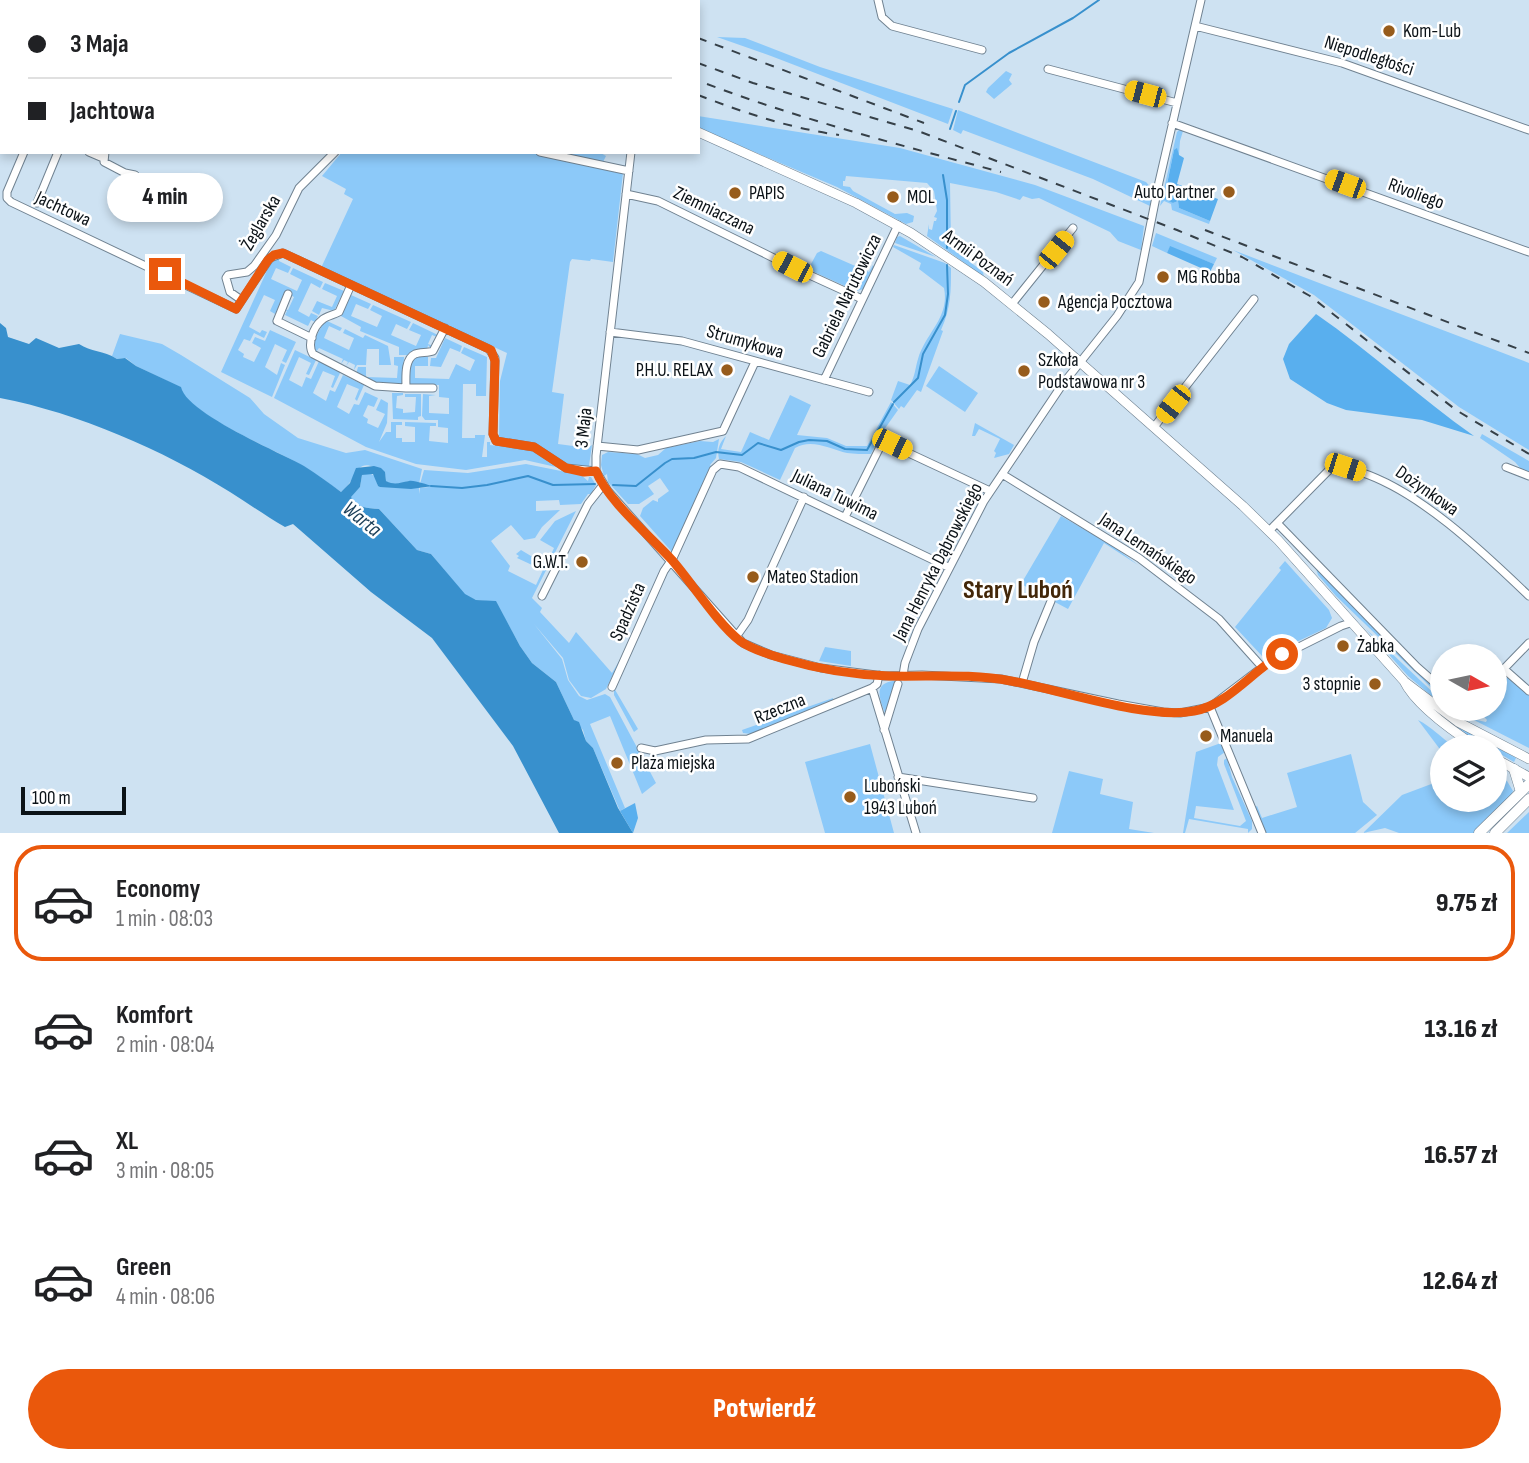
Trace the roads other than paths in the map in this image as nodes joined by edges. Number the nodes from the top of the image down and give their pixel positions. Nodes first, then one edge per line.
1 (878, 0) edge
2 (1201, 0) edge
3 (1195, 26) junction
4 (982, 50) dead end
5 (1048, 69) dead end
6 (1177, 103) junction
7 (1172, 123) junction
8 (1529, 130) edge
9 (700, 133) edge
10 (23, 154) edge
11 (57, 154) edge
12 (333, 154) edge
13 (549, 154) edge
14 (631, 154) edge
15 (104, 155) edge
16 (629, 171) junction
17 (135, 175) dead end
18 (626, 194) junction
19 (37, 203) dead end
20 (898, 225) junction
21 (1073, 228) dead end
22 (1529, 252) edge
23 (351, 285) junction
24 (288, 294) dead end
25 (240, 299) junction
26 (862, 299) junction
27 (1254, 299) dead end
28 (1012, 304) junction
29 (445, 328) junction
30 (610, 332) junction
31 (312, 338) junction
32 (755, 362) junction
33 (1080, 363) junction
34 (824, 380) junction
35 (406, 388) junction
36 (433, 388) dead end
37 (869, 392) dead end
38 (1154, 428) junction
39 (597, 446) junction
40 (1506, 467) dead end
41 (596, 471) junction
42 (1002, 474) junction
43 (711, 475) joint
44 (1529, 477) edge
45 (603, 485) junction
46 (990, 491) junction
47 (804, 497) junction
48 (845, 517) junction
49 (1277, 523) junction
50 (1269, 531) junction
51 (672, 560) junction
52 (948, 567) junction
53 (542, 596) dead end
54 (1529, 596) edge
55 (1051, 601) dead end
56 (1350, 623) junction
57 (736, 637) junction
58 (1529, 643) edge
59 (1507, 666) edge
60 (1262, 667) junction
61 (1507, 672) edge
62 (879, 675) junction
63 (903, 676) junction
64 (1430, 678) edge
65 (1404, 681) junction
66 (1022, 683) junction
67 (898, 684) dead end
68 (612, 687) dead end
69 (872, 688) junction
70 (1529, 691) edge
71 (1210, 707) junction
72 (884, 731) junction
73 (1459, 735) edge
74 (641, 748) dead end
75 (1529, 760) edge
76 (1507, 765) edge
77 (1514, 769) junction
78 (901, 777) junction
79 (1529, 777) edge
80 (1529, 784) edge
81 (1525, 796) edge
82 (1033, 798) dead end
83 (916, 833) edge
84 (1262, 833) edge
85 (1479, 833) edge
86 (1495, 833) edge

1 - 4 street
2 - 3 street, Jana Henryka Dąbrowskiego
3 - 6 street, Jana Henryka Dąbrowskiego
3 - 8 street, Niepodległości
5 - 6 street
6 - 7 street, Jana Henryka Dąbrowskiego
7 - 22 street, Rivoliego
7 - 33 street, Jana Henryka Dąbrowskiego
9 - 20 main road, Armii Poznań
10 - 25 street, Jachtowa
11 - 19 street
12 - 25 street, Żeglarska
13 - 16 street
14 - 16 street, 3 Maja
15 - 17 street
16 - 18 street, 3 Maja
18 - 26 street, Ziemniaczana
18 - 30 street, 3 Maja
20 - 26 street, Gabriela Narutowicza
20 - 28 main road, Armii Poznań
21 - 28 street
23 - 25 street
23 - 29 street
23 - 31 street
24 - 31 street
26 - 34 street, Gabriela Narutowicza
27 - 38 street
28 - 33 main road, Armii Poznań
29 - 35 street
29 - 41 street
30 - 32 street, Strumykowa
30 - 39 street, 3 Maja
31 - 35 street
32 - 34 street, Strumykowa
32 - 39 street
33 - 38 main road, Armii Poznań
33 - 42 street, Jana Henryka Dąbrowskiego
34 - 37 street, Strumykowa
35 - 36 street
38 - 50 main road, Armii Poznań
39 - 41 street, 3 Maja
40 - 44 street
41 - 45 street, 3 Maja
42 - 46 street, Jana Henryka Dąbrowskiego
42 - 60 street, Jana Lemańskiego
43 - 47 street, Juliana Tuwima
43 - 51 street, Spadzista
45 - 51 street, 3 Maja
45 - 53 street
46 - 48 street
46 - 52 street, Jana Henryka Dąbrowskiego
47 - 48 street, Juliana Tuwima
47 - 57 street
48 - 52 street, Juliana Tuwima
49 - 50 street, Dożynkowa
49 - 54 street, Dożynkowa
49 - 64 street
50 - 56 main road, Armii Poznań
51 - 57 street, 3 Maja
51 - 68 street, Spadzista
52 - 63 street, Jana Henryka Dąbrowskiego
55 - 66 street
56 - 60 street, 3 Maja
56 - 65 main road, Armii Poznań
57 - 62 street, 3 Maja
58 - 59 street
60 - 71 street, 3 Maja
61 - 70 street
62 - 63 street, 3 Maja
62 - 69 street
63 - 66 street, 3 Maja
65 - 73 main road, Armii Poznań
65 - 75 main road, Armii Poznań
66 - 71 street, 3 Maja
67 - 72 street
69 - 72 street
69 - 74 street, Rzeczna
71 - 84 street
72 - 78 street
76 - 77 main road
77 - 79 main road
77 - 81 highway
78 - 82 street
78 - 83 street
80 - 81 highway
81 - 85 highway
81 - 86 highway

